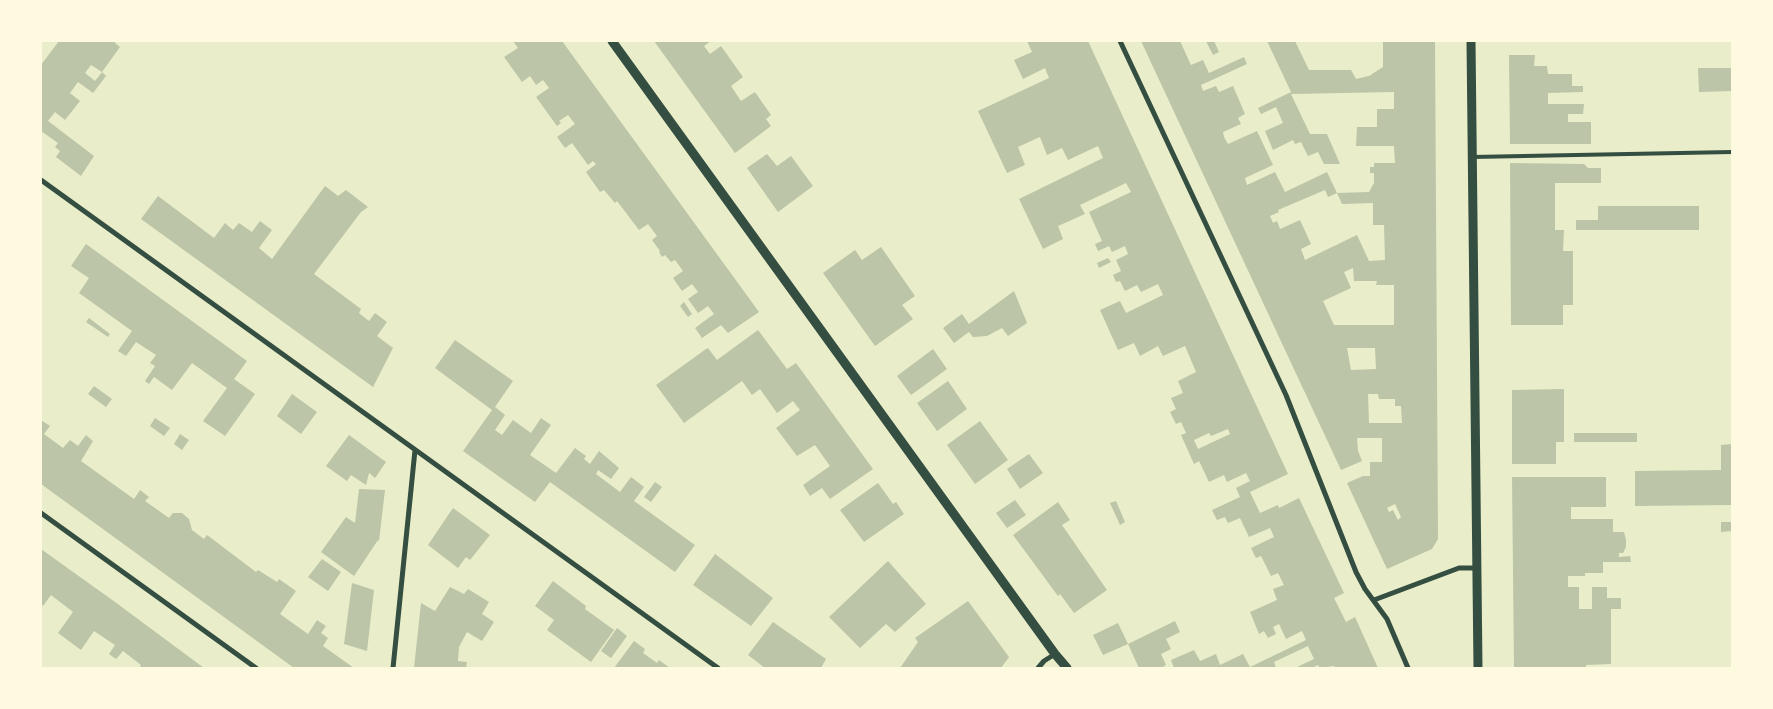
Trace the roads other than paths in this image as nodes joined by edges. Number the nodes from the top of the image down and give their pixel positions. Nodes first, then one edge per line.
1 (612, 41) edge
2 (1120, 41) edge
3 (1471, 41) edge
4 (1732, 152) edge
5 (1472, 157) junction
6 (41, 180) edge
7 (415, 450) junction
8 (41, 513) edge
9 (1478, 568) junction
10 (1374, 600) junction
11 (1055, 654) junction
12 (256, 668) edge
13 (393, 668) edge
14 (718, 668) edge
15 (1038, 668) edge
16 (1067, 668) edge
17 (1408, 668) edge
18 (1478, 668) edge

1 - 11 street
2 - 10 street
3 - 5 street
4 - 5 lane
5 - 9 street
6 - 7 street
7 - 13 street
7 - 14 street
8 - 12 street
9 - 10 street
9 - 18 street
10 - 17 street
11 - 15 street
11 - 16 street

